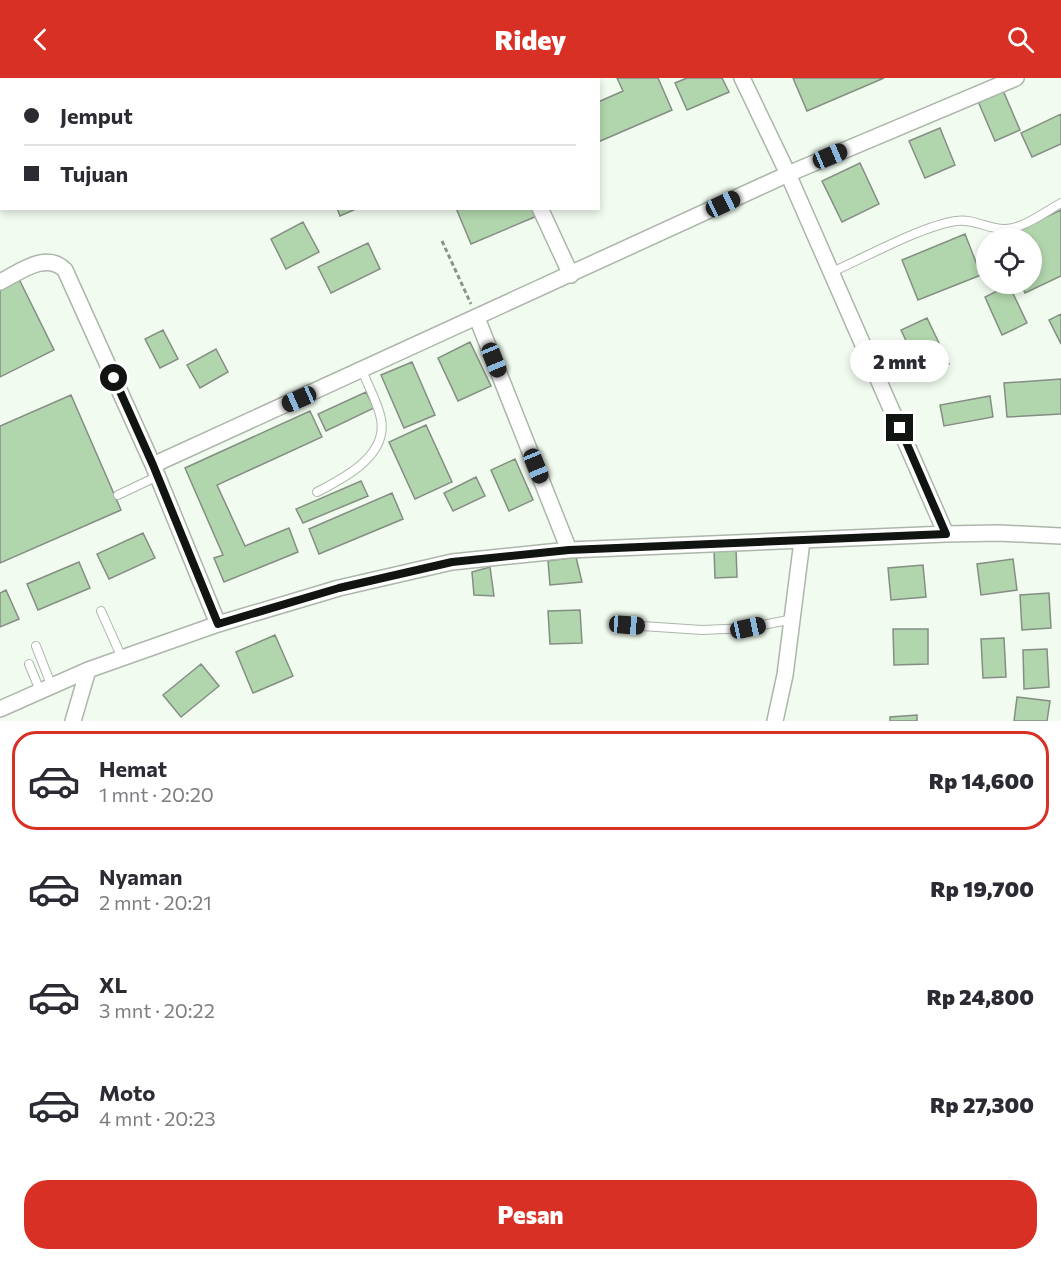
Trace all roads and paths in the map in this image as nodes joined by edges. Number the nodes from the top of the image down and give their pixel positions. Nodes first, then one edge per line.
1 (742, 78) edge
2 (1016, 78) edge
3 (789, 174) junction
4 (1061, 203) edge
5 (541, 210) edge
6 (442, 240) dead end
7 (832, 272) junction
8 (571, 275) junction
9 (0, 282) edge
10 (477, 318) junction
11 (362, 370) junction
12 (156, 471) junction
13 (317, 492) dead end
14 (118, 495) dead end
15 (946, 534) junction
16 (1061, 536) edge
17 (802, 541) junction
18 (569, 550) junction
19 (101, 611) dead end
20 (793, 619) junction
21 (218, 624) junction
22 (627, 625) dead end
23 (36, 646) dead end
24 (122, 658) junction
25 (29, 664) dead end
26 (88, 670) junction
27 (46, 690) junction
28 (0, 709) edge
29 (72, 721) edge
30 (775, 721) edge

1 - 3 street
2 - 3 street
3 - 7 street
3 - 8 street
4 - 7 lane
5 - 8 street
6 - 10 path
7 - 15 street
8 - 10 street
9 - 12 street
10 - 11 street
10 - 18 street
11 - 12 street
11 - 13 lane
12 - 14 lane
12 - 21 street
15 - 16 street
15 - 17 street
17 - 18 street
17 - 20 street
18 - 21 street
19 - 24 lane
20 - 22 lane
20 - 30 street
21 - 24 street
23 - 27 lane
24 - 26 street
25 - 27 lane
26 - 27 street
26 - 29 street
27 - 28 street

